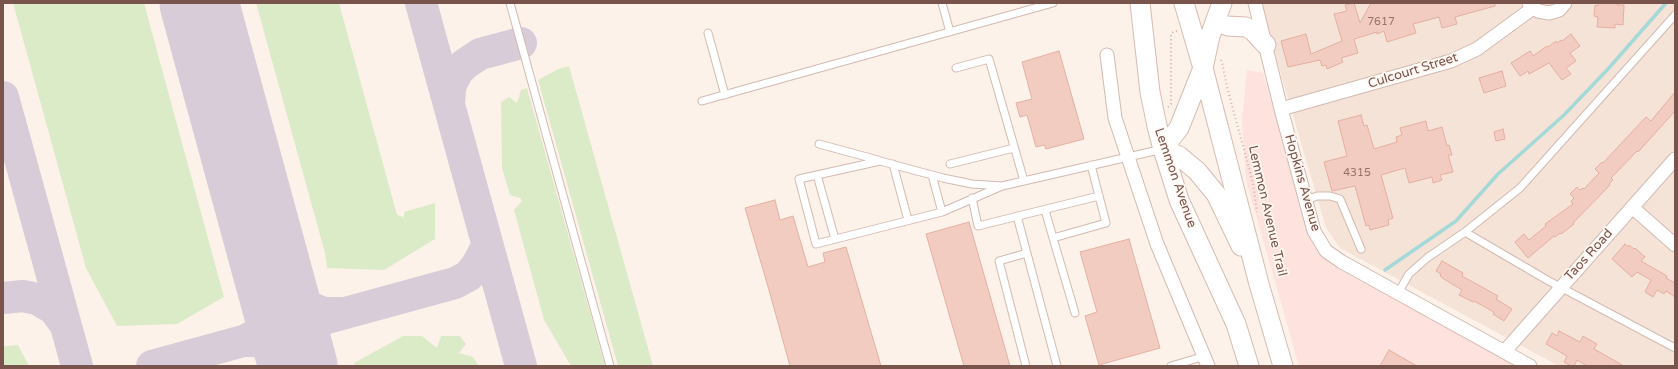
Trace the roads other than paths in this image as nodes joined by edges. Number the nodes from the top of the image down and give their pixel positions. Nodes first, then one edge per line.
1 (510, 3) edge
2 (942, 3) edge
3 (1053, 3) edge
4 (1140, 3) edge
5 (1184, 3) edge
6 (1222, 3) edge
7 (1236, 3) edge
8 (1256, 3) edge
9 (1565, 3) edge
10 (1531, 6) edge
11 (1675, 15) edge
12 (1227, 26) junction
13 (950, 32) junction
14 (708, 33) dead end
15 (1266, 45) junction
16 (1106, 55) dead end
17 (956, 68) dead end
18 (1203, 68) junction
19 (726, 95) junction
20 (702, 101) dead end
21 (1281, 109) junction
22 (819, 144) dead end
23 (1014, 148) junction
24 (1163, 149) junction
25 (1128, 157) junction
26 (1675, 159) edge
27 (880, 161) junction
28 (893, 164) junction
29 (950, 164) dead end
30 (1091, 165) junction
31 (818, 175) junction
32 (932, 175) junction
33 (1024, 180) junction
34 (1002, 186) junction
35 (1099, 196) junction
36 (972, 198) junction
37 (1306, 200) junction
38 (1632, 207) junction
39 (1045, 210) junction
40 (942, 212) junction
41 (1017, 216) junction
42 (908, 220) junction
43 (1465, 232) junction
44 (1053, 238) junction
45 (835, 239) junction
46 (1675, 245) edge
47 (1361, 249) dead end
48 (1027, 253) junction
49 (1259, 284) junction
50 (1561, 286) junction
51 (1398, 293) junction
52 (1076, 313) dead end
53 (1675, 348) edge
54 (1504, 352) junction
55 (1206, 361) edge
56 (610, 366) edge
57 (1026, 366) edge
58 (1057, 366) edge
59 (1171, 366) edge
60 (1249, 366) edge
61 (1283, 366) edge
62 (1530, 366) edge

1 - 56 lane
2 - 13 lane
3 - 13 lane
4 - 24 main road, Lemmon Avenue
5 - 18 main road
6 - 18 main road
7 - 12 main road
8 - 15 street, Hopkins Avenue
9 - 10 street, Culcourt Street
10 - 21 street, Culcourt Street
11 - 43 lane
12 - 15 main road
12 - 18 main road
13 - 19 lane
14 - 19 lane
15 - 21 street, Hopkins Avenue
16 - 25 street
17 - 23 lane
18 - 24 main road
18 - 49 main road
19 - 20 lane
21 - 37 street, Hopkins Avenue
22 - 27 lane
23 - 29 lane
23 - 33 lane
24 - 25 lane
24 - 49 main road
24 - 60 main road, Lemmon Avenue
25 - 30 lane
25 - 55 street
26 - 38 street, Taos Road
27 - 28 lane
27 - 31 lane
28 - 32 lane
28 - 42 lane
30 - 33 lane
30 - 35 lane
31 - 45 lane
31 - 45 lane
32 - 34 lane
32 - 40 lane
33 - 34 lane
34 - 36 lane
35 - 39 lane
35 - 44 lane
36 - 40 lane
36 - 41 lane
37 - 47 lane
37 - 51 street, Hopkins Avenue
38 - 46 street
38 - 50 street, Taos Road
39 - 41 lane
39 - 44 lane
40 - 42 lane
41 - 48 lane
42 - 45 lane
43 - 50 lane
43 - 51 lane
44 - 52 lane
48 - 57 lane
48 - 58 lane
49 - 61 main road
50 - 53 lane
50 - 54 street, Taos Road
51 - 54 street, Hopkins Avenue
54 - 62 street, Hopkins Avenue
55 - 59 lane

